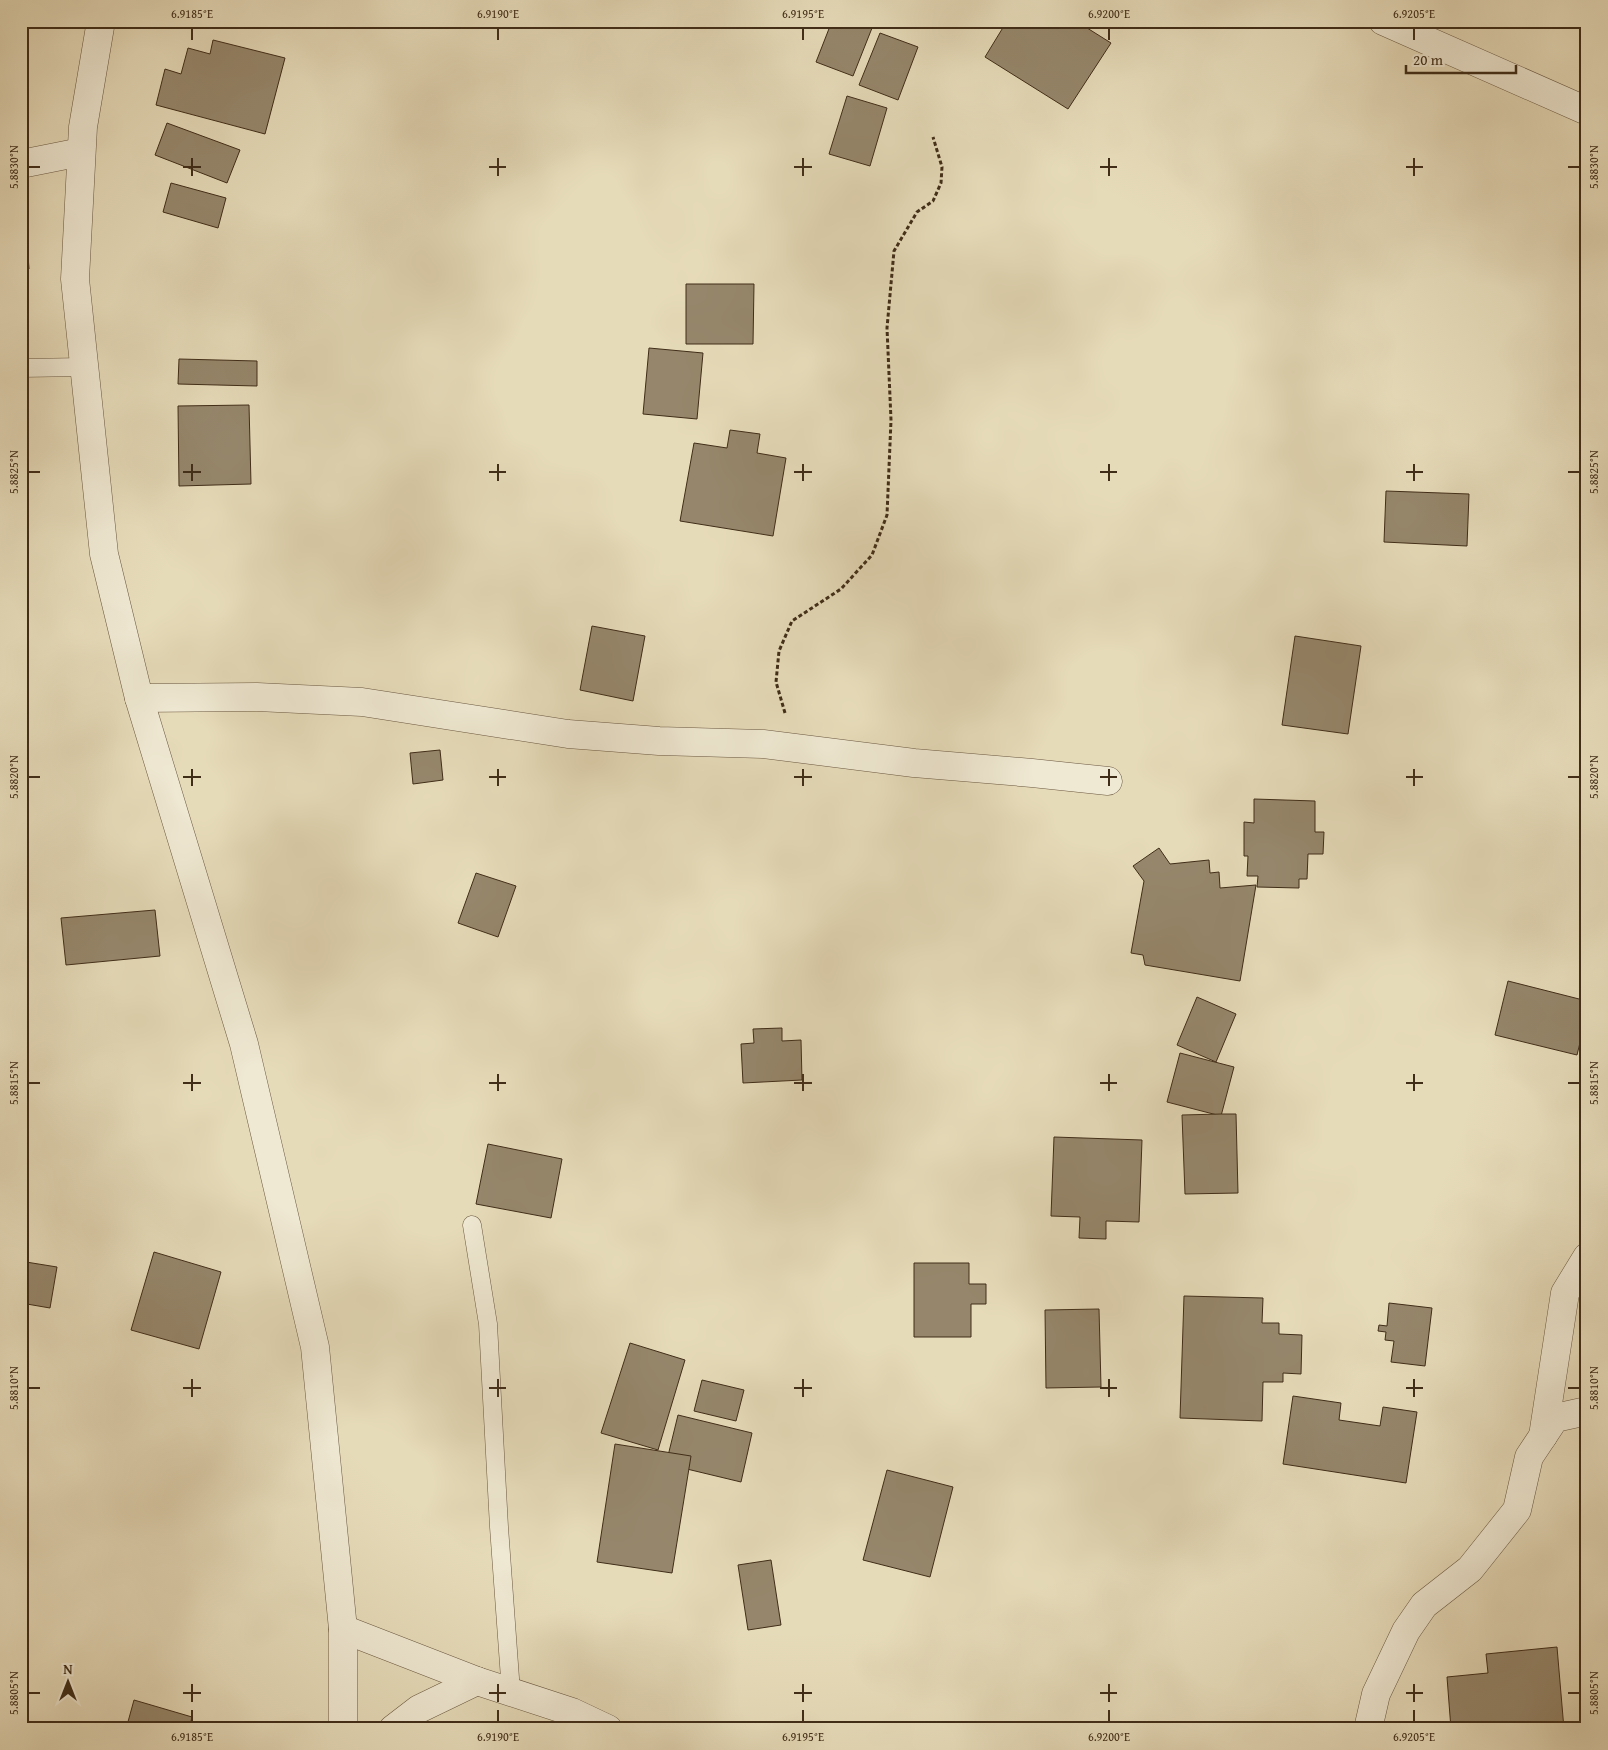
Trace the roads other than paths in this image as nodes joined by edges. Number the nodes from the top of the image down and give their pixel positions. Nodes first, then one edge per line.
1 (101, 21) edge
2 (1383, 21) edge
3 (1587, 111) edge
4 (81, 152) junction
5 (21, 164) edge
6 (84, 367) junction
7 (21, 368) edge
8 (139, 698) junction
9 (1108, 781) dead end
10 (472, 1226) dead end
11 (1587, 1257) edge
12 (1587, 1411) edge
13 (1543, 1436) junction
14 (343, 1629) junction
15 (477, 1681) junction
16 (511, 1692) junction
17 (343, 1729) edge
18 (393, 1729) edge
19 (608, 1729) edge
20 (1368, 1729) edge

1 - 4 street
2 - 3 street
4 - 5 street
4 - 6 street
6 - 7 lane
6 - 8 street
8 - 9 street
8 - 14 street
10 - 16 lane
11 - 13 street
12 - 13 street
13 - 20 street
14 - 15 street
14 - 17 street
15 - 16 street
15 - 18 street
16 - 19 street

